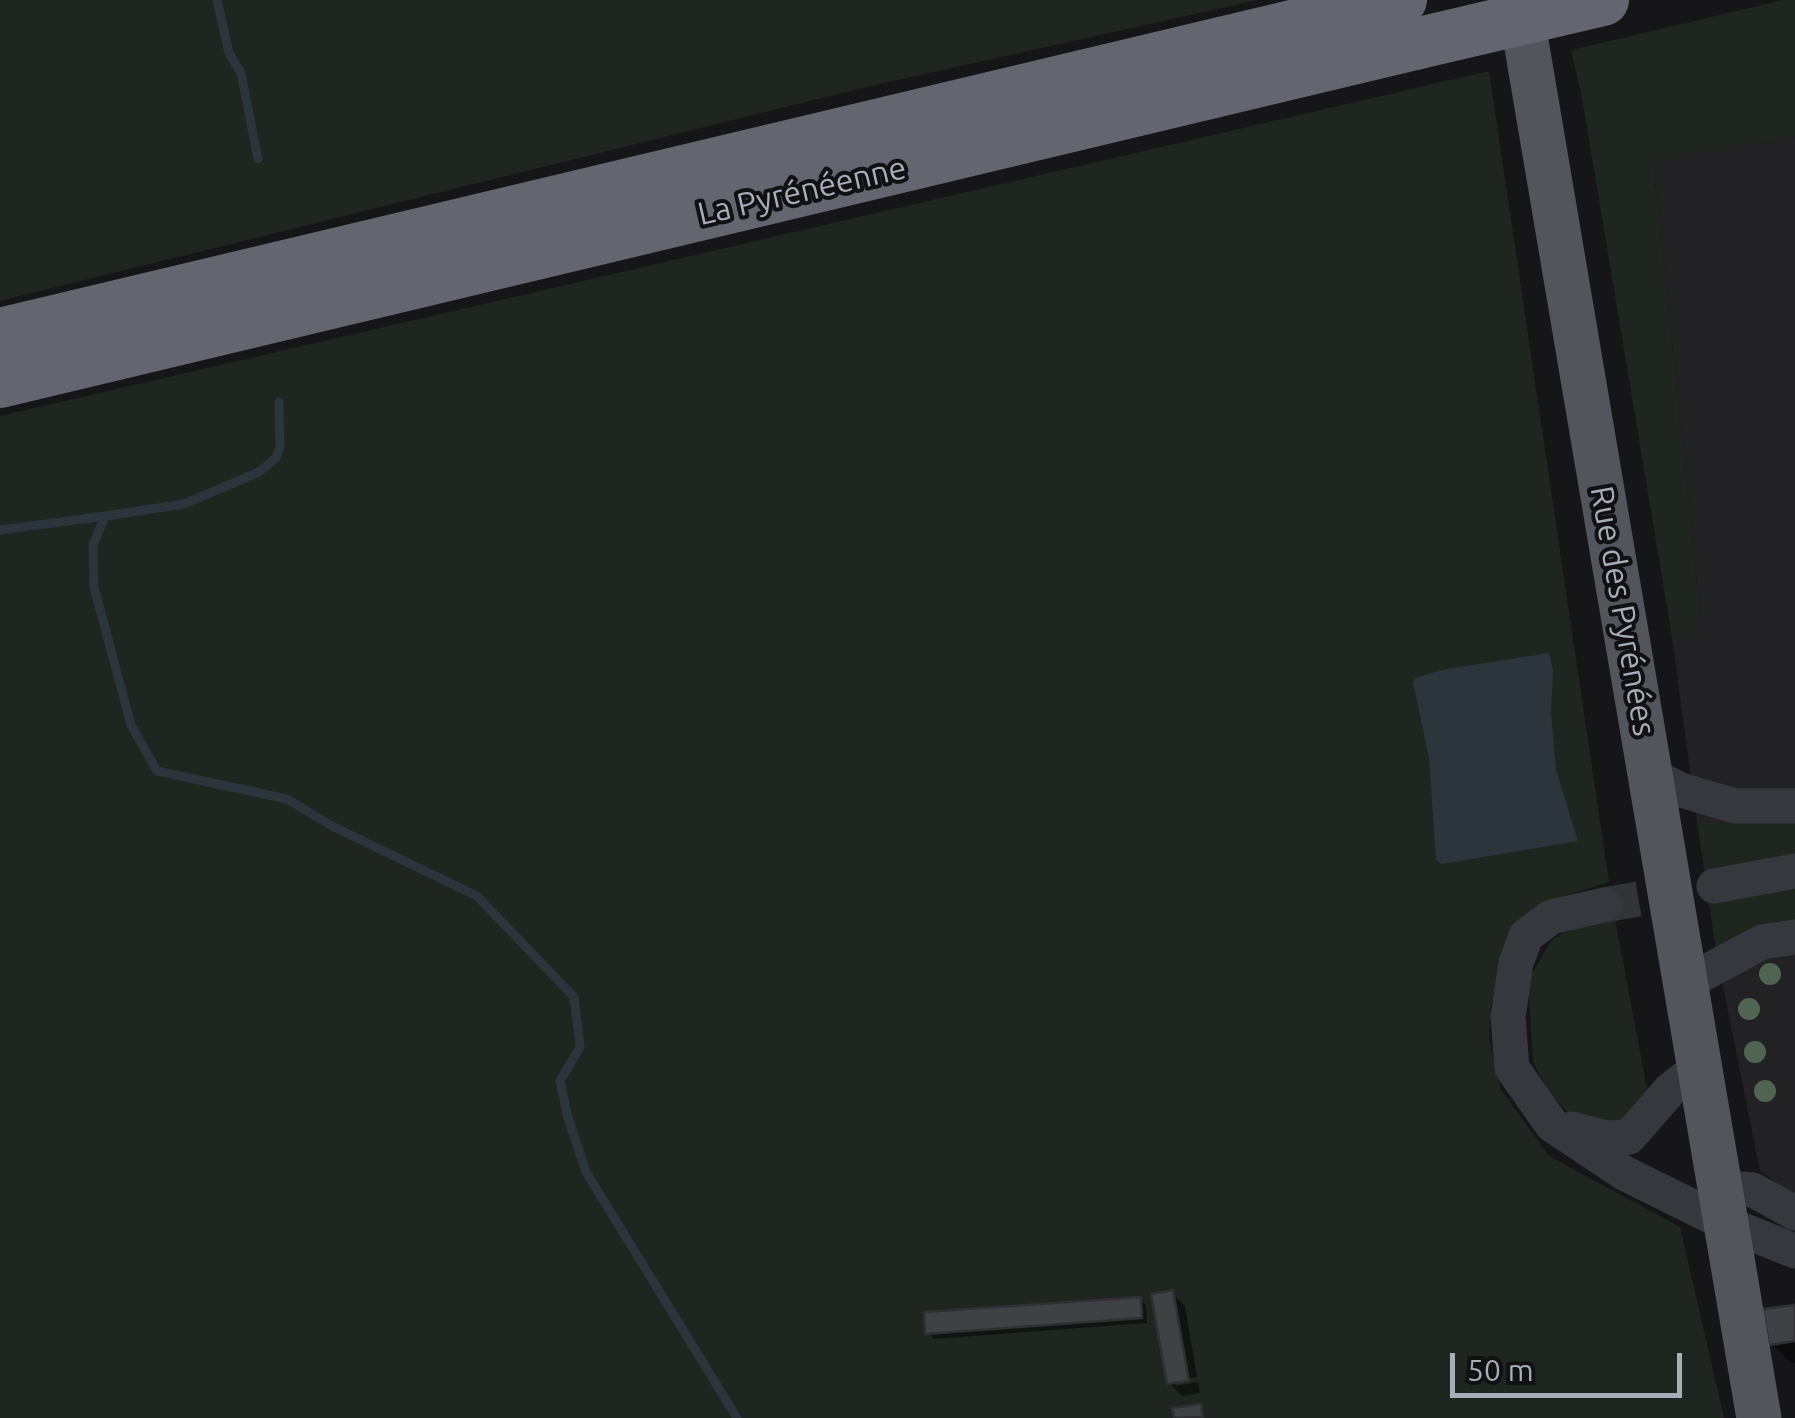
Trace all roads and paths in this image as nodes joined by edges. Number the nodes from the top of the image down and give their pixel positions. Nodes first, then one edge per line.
1 (1520, 0) edge
2 (1604, 0) edge
3 (1409, 22) edge
4 (0, 334) edge
5 (0, 382) edge
6 (1652, 776) junction
7 (1795, 806) edge
8 (1795, 871) edge
9 (1714, 886) tunnel mouth
10 (1604, 905) tunnel mouth
11 (1795, 937) edge
12 (1686, 983) junction
13 (1699, 1067) junction
14 (1552, 1124) junction
15 (1722, 1205) junction
16 (1795, 1212) edge
17 (1795, 1254) edge
18 (1735, 1282) junction
19 (1758, 1418) edge

1 - 6 main road, Rue des Pyrénées
2 - 3 highway, La Pyrénéenne, bridge
3 - 4 highway, La Pyrénéenne
3 - 5 highway, La Pyrénéenne
6 - 7 street
6 - 12 main road, Rue des Pyrénées
8 - 9 street
10 - 14 street
11 - 12 street
12 - 13 main road, Rue des Pyrénées
13 - 14 street
13 - 15 main road, Rue des Pyrénées
14 - 15 street
15 - 16 street
15 - 17 street
15 - 18 main road, Rue des Pyrénées
17 - 18 street
18 - 19 main road, Rue des Pyrénées

